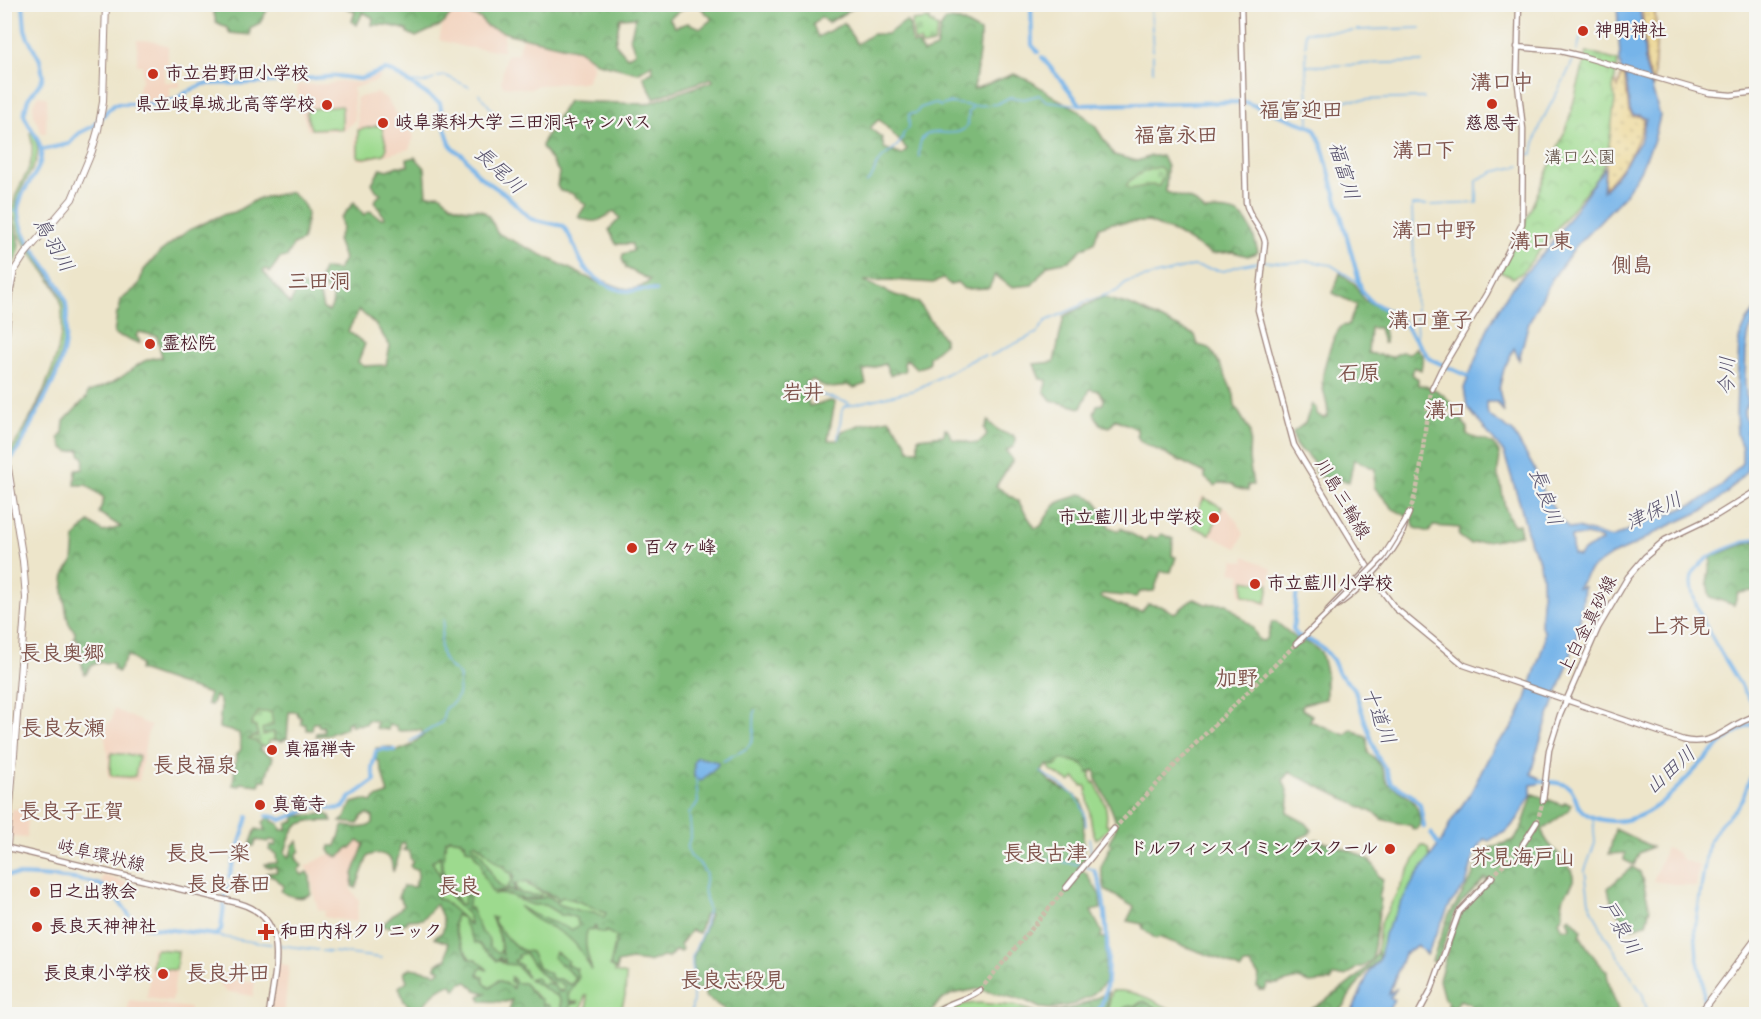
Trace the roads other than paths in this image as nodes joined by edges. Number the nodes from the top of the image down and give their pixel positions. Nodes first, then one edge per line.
1 (104, 4) edge
2 (1241, 4) edge
3 (1519, 4) edge
4 (1517, 46) junction
5 (1756, 92) edge
6 (17, 262) junction
7 (4, 323) edge
8 (4, 363) edge
9 (1432, 389) tunnel mouth
10 (4, 444) edge
11 (4, 459) edge
12 (8, 469) junction
13 (1756, 492) edge
14 (1409, 513) tunnel mouth
15 (1405, 522) junction
16 (1370, 571) junction
17 (1355, 585) junction
18 (1328, 613) junction
19 (1312, 628) junction
20 (1297, 644) tunnel mouth
21 (1563, 700) junction
22 (1756, 716) edge
23 (1543, 801) tunnel mouth
24 (1537, 822) tunnel mouth
25 (1114, 829) tunnel mouth
26 (1523, 844) tunnel mouth
27 (6, 849) edge
28 (5, 875) edge
29 (1492, 877) tunnel mouth
30 (1066, 888) tunnel mouth
31 (1756, 939) edge
32 (980, 990) tunnel mouth
33 (267, 1014) edge
34 (933, 1014) edge
35 (1418, 1014) edge
36 (1700, 1014) edge

1 - 6 highway
2 - 16 main road, 川島三輪線
3 - 4 main road
4 - 5 main road
4 - 9 main road
6 - 7 highway
6 - 8 highway
10 - 12 highway
11 - 12 highway
12 - 27 highway
13 - 21 main road, 上白金真砂線
14 - 15 main road
15 - 16 main road, bridge
15 - 18 main road, bridge
16 - 17 main road
16 - 21 main road, 川島三輪線
17 - 18 main road, bridge
17 - 19 main road, bridge
18 - 19 main road
19 - 20 main road
21 - 22 main road, 川島三輪線
21 - 23 main road, 上白金真砂線
24 - 26 main road
25 - 30 main road
27 - 28 highway
27 - 33 main road, 岐阜環状線
29 - 35 main road
31 - 36 highway
32 - 34 main road

